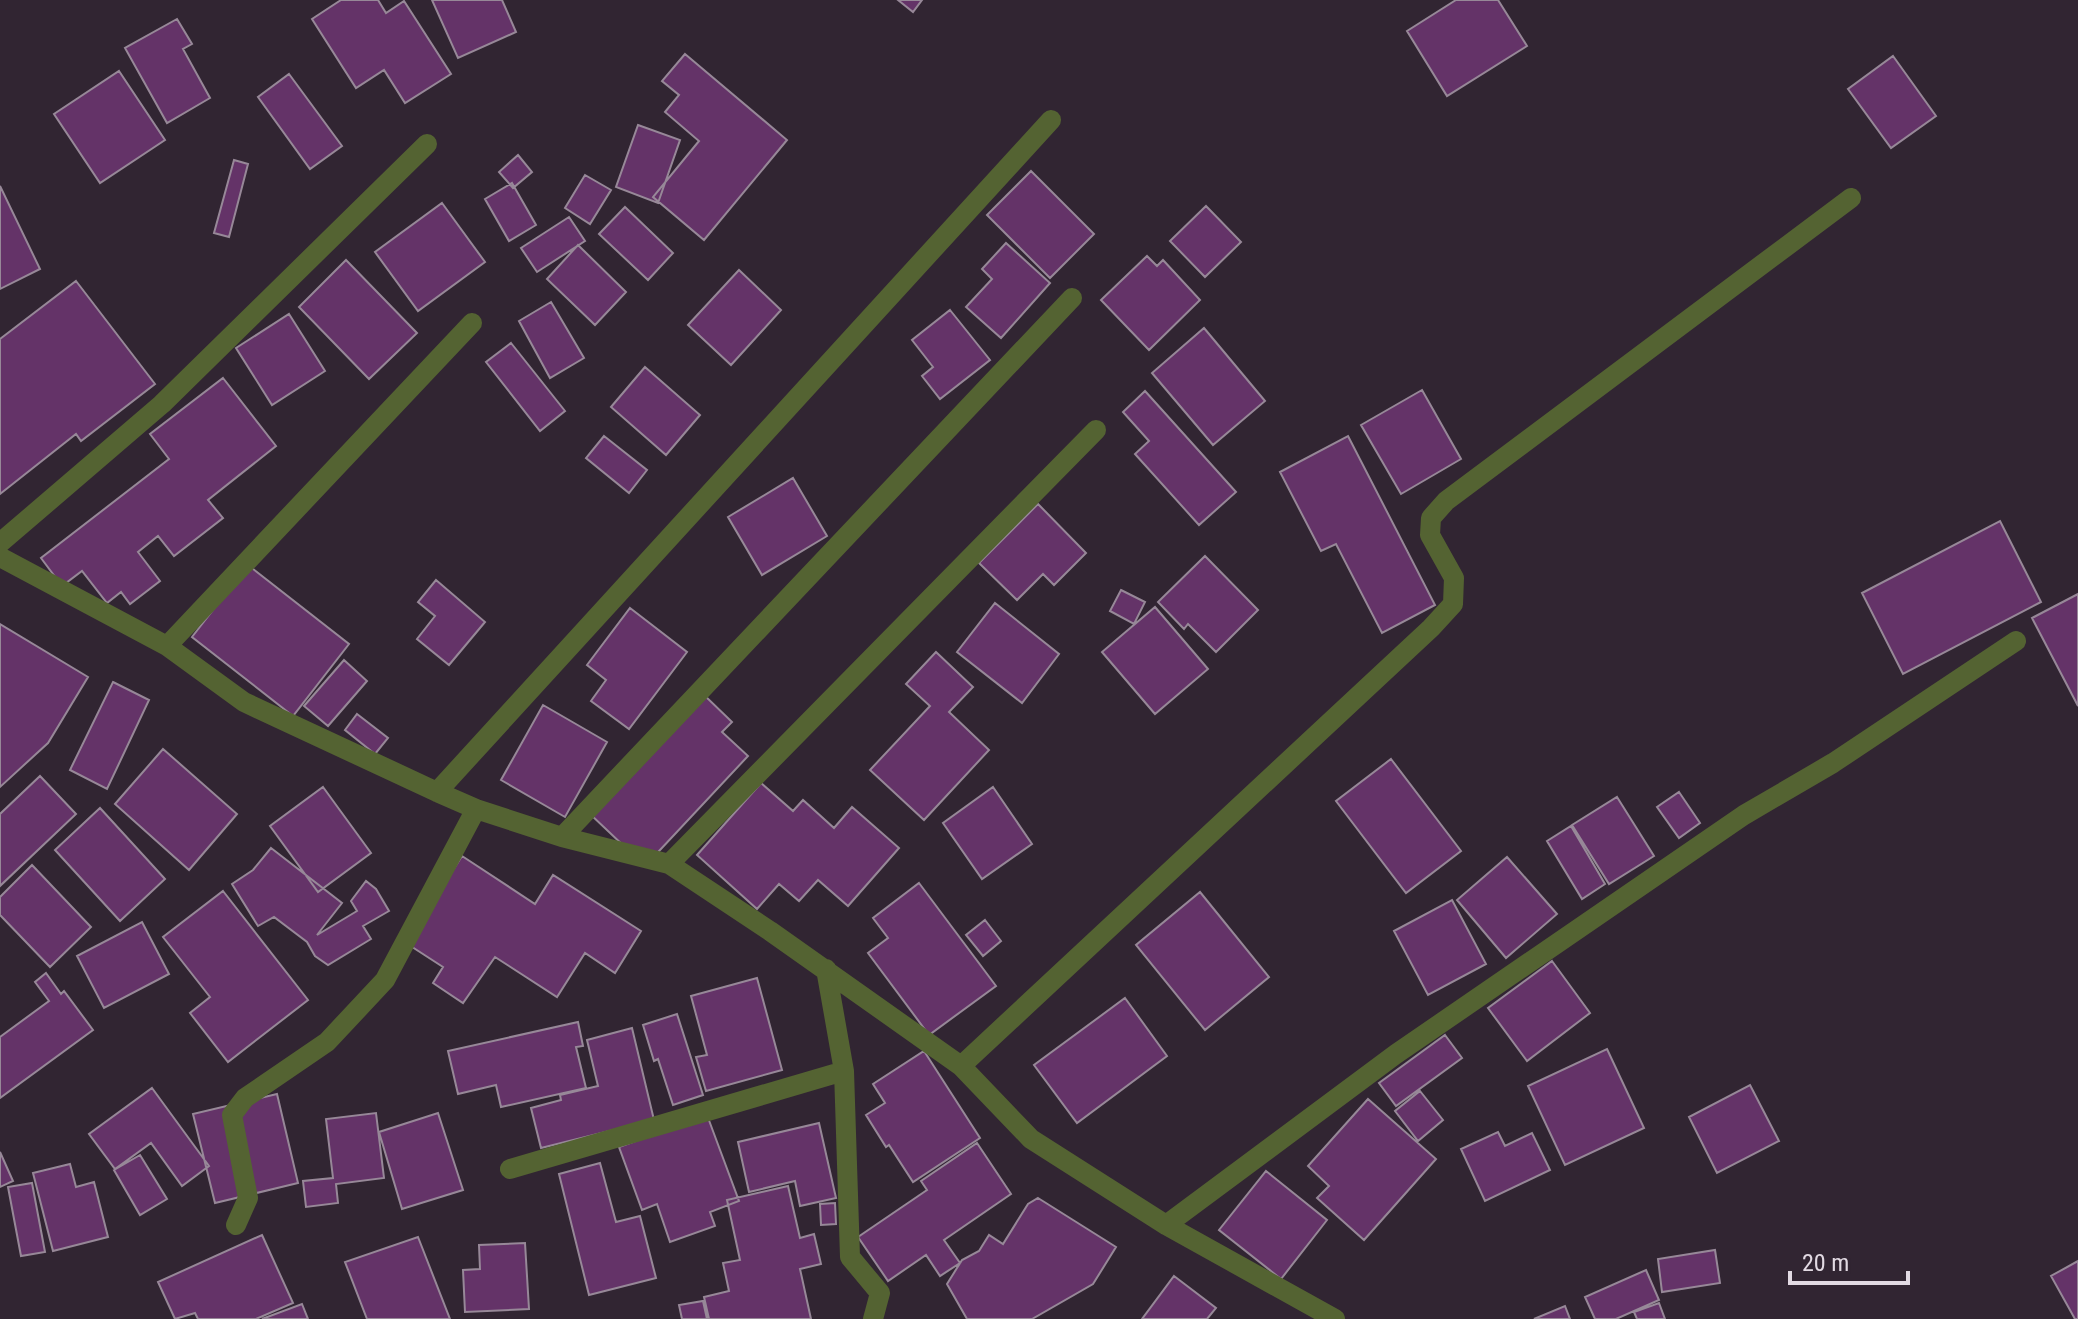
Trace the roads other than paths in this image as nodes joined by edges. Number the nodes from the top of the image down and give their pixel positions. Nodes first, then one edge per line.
1 (1051, 120) dead end
2 (427, 144) dead end
3 (1851, 198) dead end
4 (1072, 298) dead end
5 (472, 323) dead end
6 (1096, 430) dead end
7 (0, 543) edge
8 (0, 557) edge
9 (2016, 641) dead end
10 (167, 646) junction
11 (437, 792) junction
12 (476, 809) junction
13 (562, 837) junction
14 (669, 864) junction
15 (826, 969) junction
16 (961, 1066) junction
17 (844, 1071) junction
18 (510, 1169) dead end
19 (236, 1225) dead end
20 (1166, 1225) junction
21 (873, 1319) edge
22 (1335, 1319) edge

1 - 11 street
2 - 7 street
3 - 16 street
4 - 13 street
5 - 10 street
6 - 14 street
8 - 10 street
9 - 20 street
10 - 11 street
11 - 12 street
12 - 13 street
12 - 19 street
13 - 14 street
14 - 15 street
15 - 16 street
15 - 17 street
16 - 20 street
17 - 18 street
17 - 21 street
20 - 22 street

